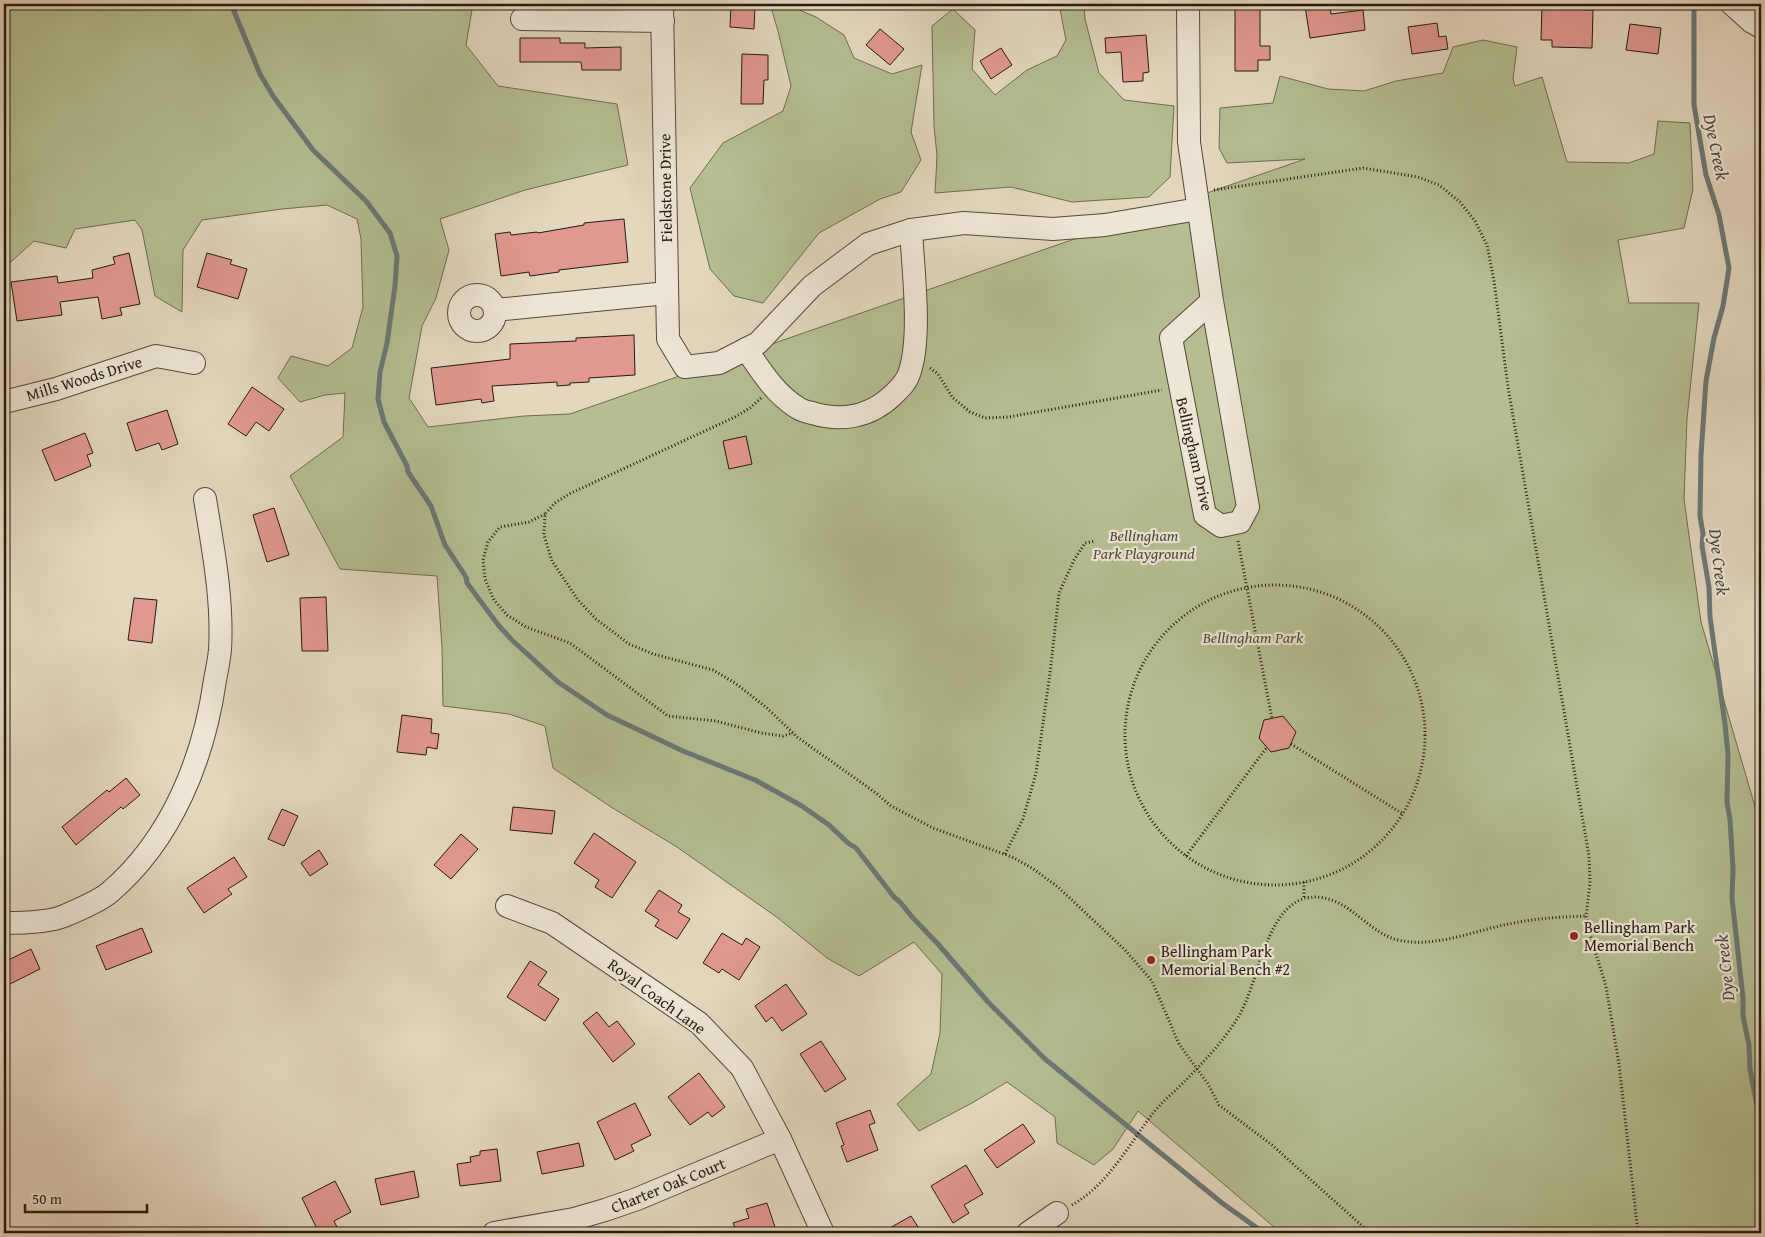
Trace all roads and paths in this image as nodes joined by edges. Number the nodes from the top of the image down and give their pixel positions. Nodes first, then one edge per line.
1 (1188, 4) edge
2 (1732, 4) edge
3 (662, 12) edge
4 (522, 19) dead end
5 (1761, 27) edge
6 (1197, 201) junction
7 (911, 230) junction
8 (667, 293) junction
9 (1212, 301) junction
10 (495, 310) dead end
11 (746, 349) junction
12 (914, 358) junction
13 (194, 364) dead end
14 (1180, 386) junction
15 (772, 388) junction
16 (4, 402) edge
17 (205, 500) dead end
18 (545, 514) junction
19 (1235, 523) junction
20 (1095, 540) dead end
21 (1246, 588) junction
22 (1272, 719) dead end
23 (793, 733) junction
24 (1292, 744) dead end
25 (1267, 747) dead end
26 (1403, 814) junction
27 (1005, 854) junction
28 (1186, 856) junction
29 (1304, 882) junction
30 (1304, 898) junction
31 (507, 906) dead end
32 (1586, 916) junction
33 (4, 923) edge
34 (1197, 1069) junction
35 (780, 1139) junction
36 (1057, 1213) joint
37 (494, 1233) edge
38 (823, 1233) edge
39 (1028, 1233) edge
40 (1370, 1233) edge
41 (1638, 1233) edge

1 - 6 street, Bellingham Drive
2 - 5 street
3 - 4 street
3 - 8 street, Fieldstone Drive
6 - 7 street
6 - 9 street, Bellingham Drive
6 - 32 path
7 - 11 street
7 - 12 street
8 - 10 street
8 - 11 street, Fieldstone Drive
9 - 14 street, Bellingham Drive
9 - 19 street, Bellingham Drive
11 - 15 street
12 - 14 path
12 - 15 street
13 - 16 street, Mills Woods Drive
14 - 19 street, Bellingham Drive
15 - 18 path
17 - 33 street
18 - 23 path
18 - 23 path
19 - 21 path
20 - 27 path
21 - 22 path
21 - 26 path
21 - 28 path
23 - 27 path
24 - 26 path
25 - 28 path
26 - 29 path
27 - 34 path
28 - 29 path
29 - 30 path
30 - 32 path
30 - 34 path
31 - 35 street, Royal Coach Lane
32 - 41 path
34 - 36 path
34 - 40 path
35 - 37 street, Charter Oak Court
35 - 38 street, Royal Coach Lane
36 - 39 street

